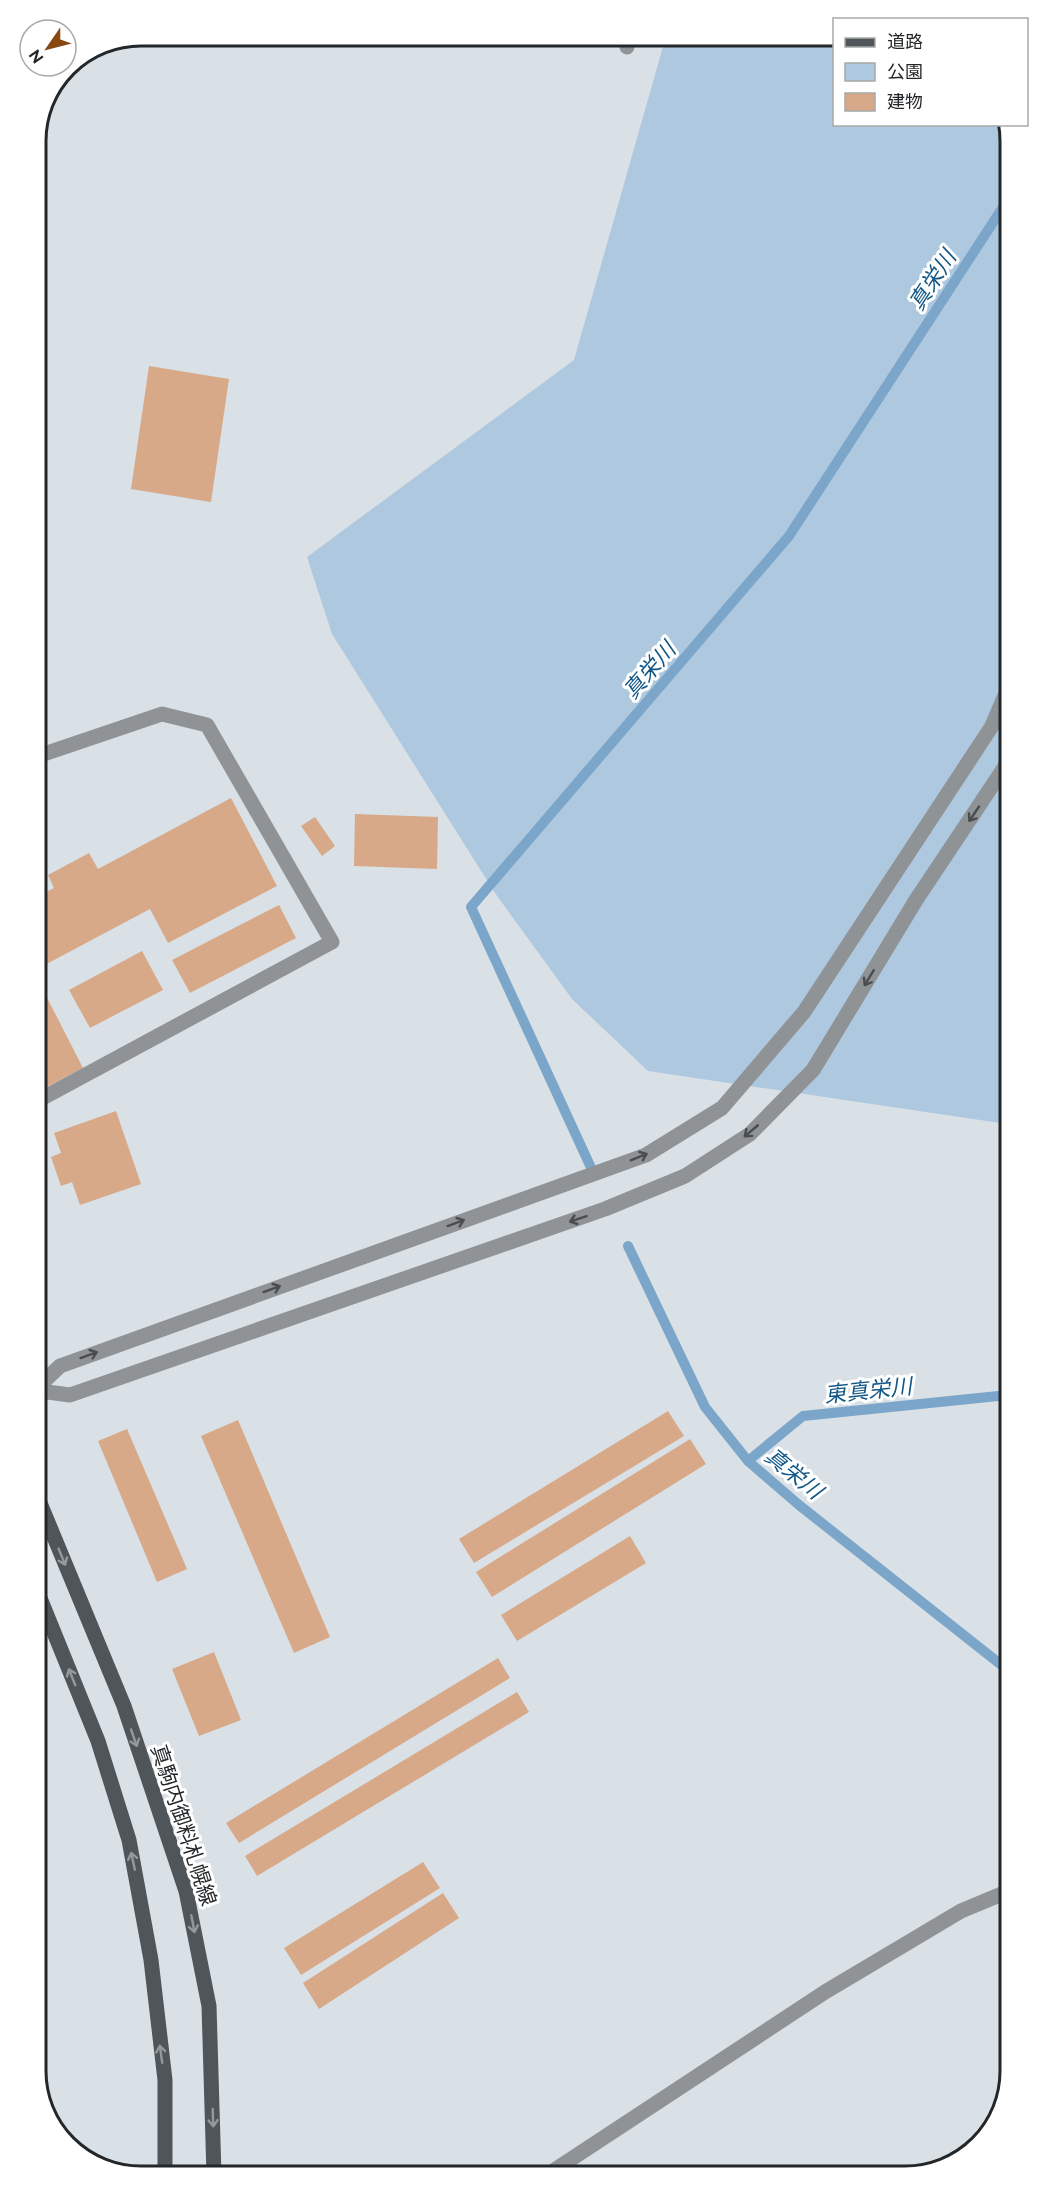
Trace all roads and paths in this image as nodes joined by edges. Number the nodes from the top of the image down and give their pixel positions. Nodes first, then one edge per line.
1 (1000, 707) edge
2 (47, 753) edge
3 (1000, 774) edge
4 (47, 1096) edge
5 (46, 1379) edge
6 (46, 1392) edge
7 (46, 1518) edge
8 (46, 1613) edge
9 (1000, 1895) edge
10 (165, 2165) edge
11 (214, 2165) edge
12 (560, 2166) edge

5 -> 1 street
2 - 4 street
3 -> 6 street
7 -> 11 main road, 真駒内御料札幌線
10 -> 8 main road
9 - 12 street

